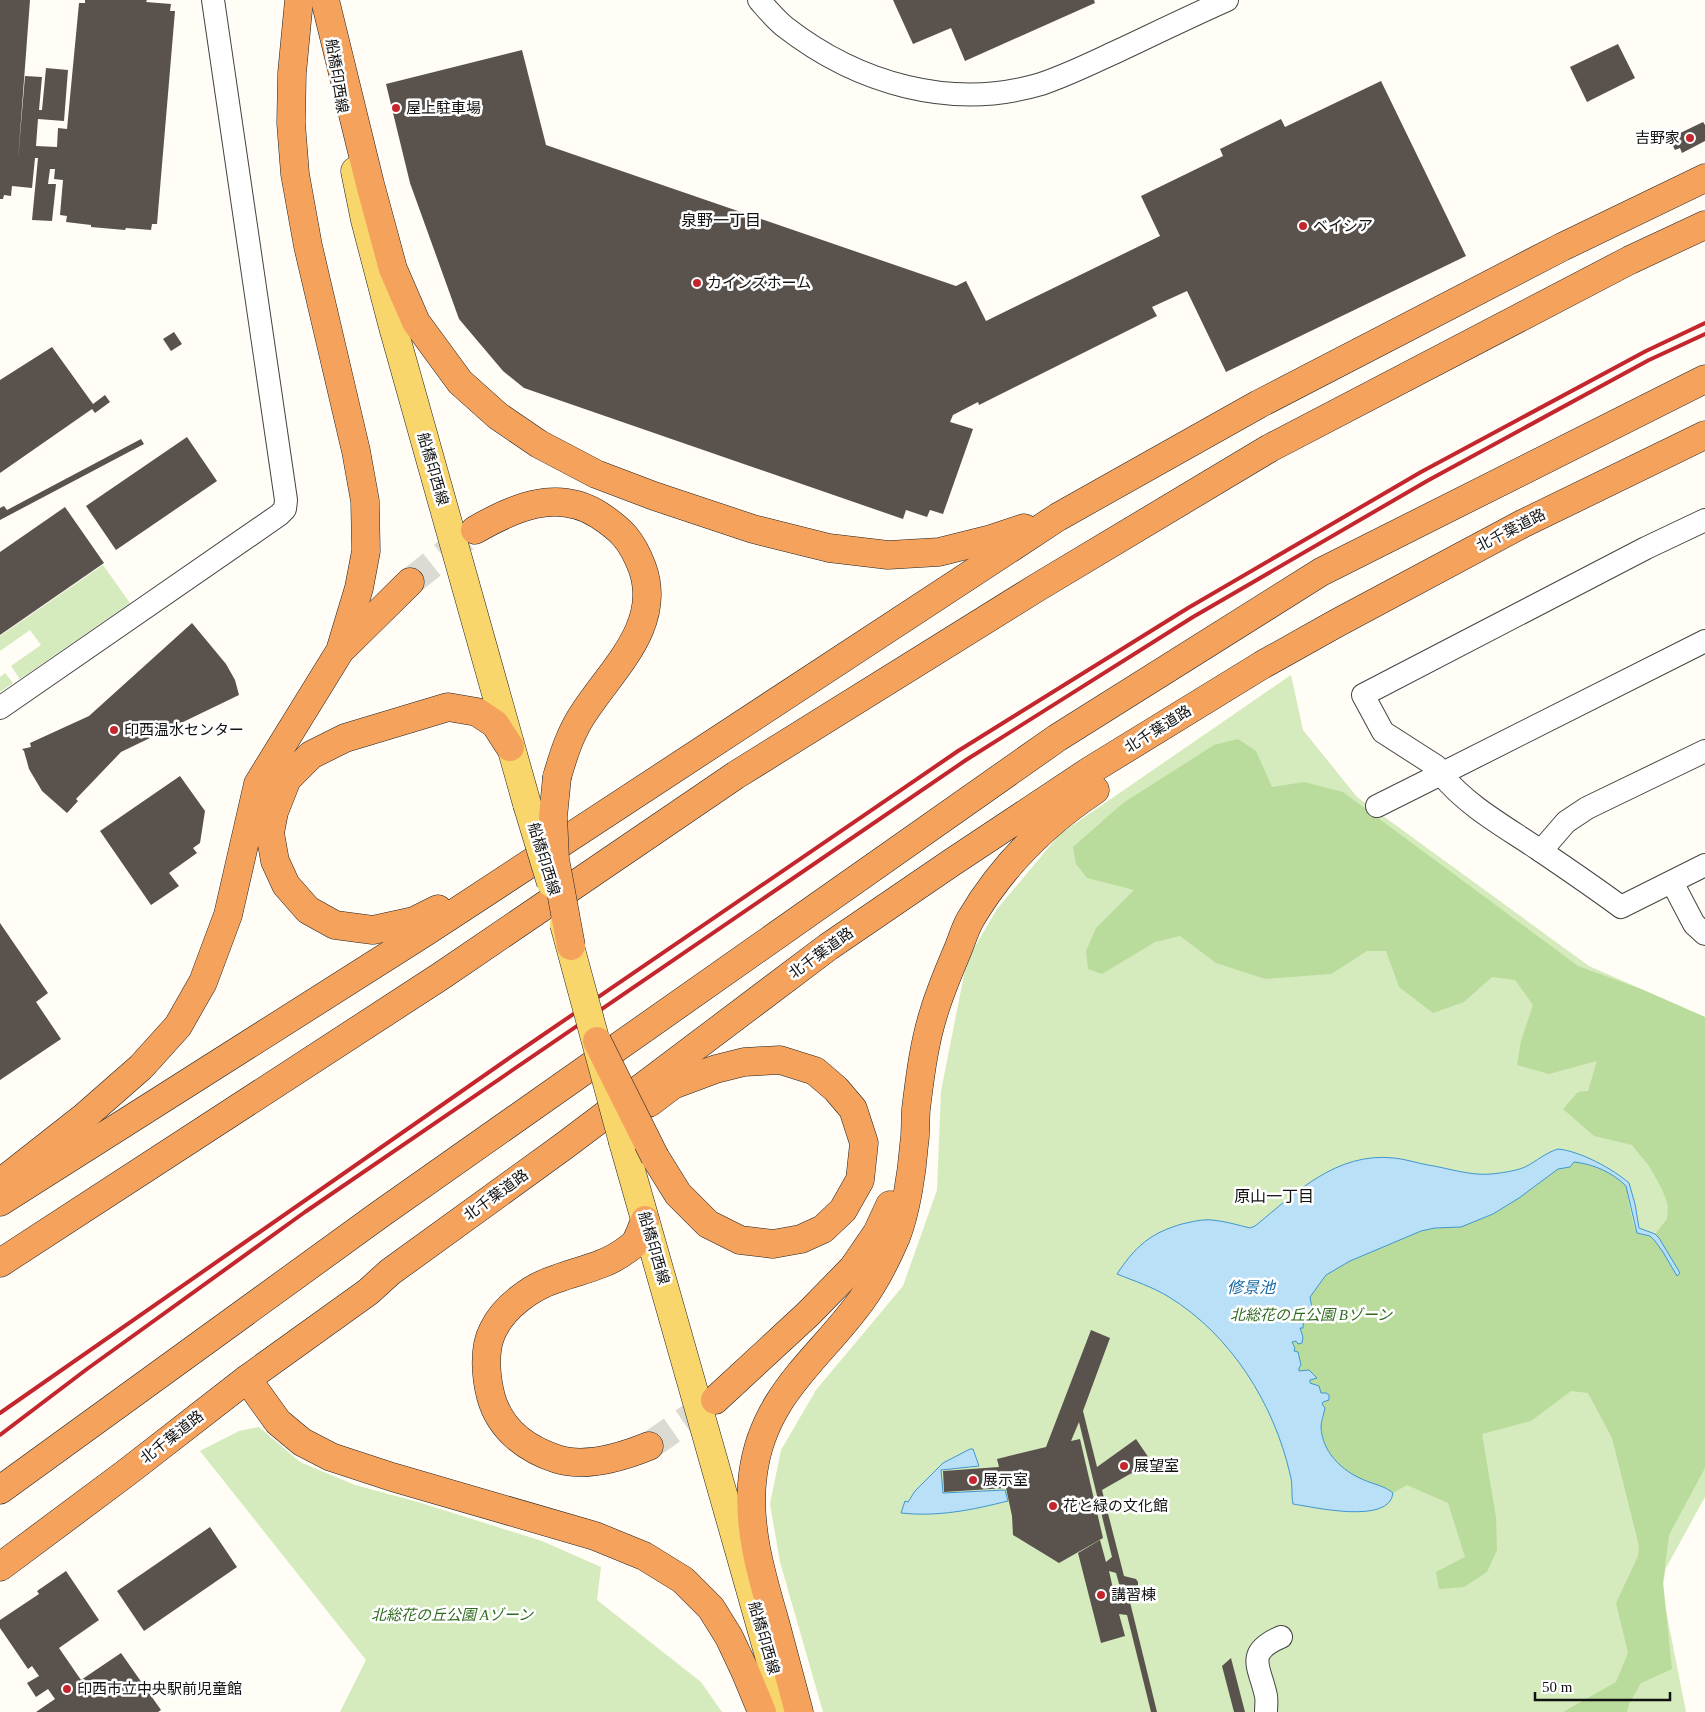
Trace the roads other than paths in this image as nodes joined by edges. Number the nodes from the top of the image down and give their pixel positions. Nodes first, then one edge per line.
1 (213, 0) edge
2 (299, 0) edge
3 (325, 0) edge
4 (759, 0) edge
5 (1227, 0) edge
6 (1705, 178) edge
7 (1705, 225) edge
8 (1705, 378) edge
9 (1705, 435) edge
10 (1058, 517) junction
11 (1705, 520) edge
12 (475, 530) tunnel mouth
13 (410, 582) tunnel mouth
14 (1337, 623) junction
15 (1705, 641) edge
16 (340, 651) junction
17 (0, 708) edge
18 (717, 740) junction
19 (510, 747) junction
20 (1705, 750) edge
21 (1441, 774) junction
22 (1377, 806) dead end
23 (1541, 851) junction
24 (1705, 865) edge
25 (1672, 882) junction
26 (1705, 934) edge
27 (571, 946) junction
28 (597, 1042) junction
29 (916, 1112) junction
30 (0, 1183) edge
31 (0, 1202) edge
32 (646, 1220) junction
33 (0, 1264) edge
34 (368, 1292) junction
35 (247, 1379) junction
36 (716, 1400) tunnel mouth
37 (649, 1446) tunnel mouth
38 (0, 1490) edge
39 (0, 1567) edge
40 (1281, 1637) dead end
41 (762, 1712) edge
42 (785, 1712) edge
43 (799, 1712) edge
44 (1266, 1712) edge

1 - 17 street
2 - 16 highway
3 - 10 highway
3 - 19 main road, 船橋印西線
4 - 5 street
6 - 10 highway
7 - 33 highway
8 - 38 highway
9 - 14 highway, 北千葉道路
10 - 18 highway
11 - 21 street
12 - 27 highway, bridge
13 - 16 highway
14 - 29 highway
14 - 34 highway, 北千葉道路
15 - 21 street
16 - 30 highway
18 - 19 highway
18 - 31 highway
19 - 27 main road, 船橋印西線, bridge
20 - 23 street
21 - 22 street
21 - 23 street
23 - 25 street
24 - 25 street
25 - 26 street
27 - 28 main road, 船橋印西線, bridge
28 - 32 main road, 船橋印西線, bridge
28 - 34 highway, bridge
29 - 36 highway
29 - 43 highway
32 - 37 highway
32 - 42 main road, 船橋印西線
34 - 35 highway, 北千葉道路
35 - 39 highway, 北千葉道路
35 - 41 highway
40 - 44 street

